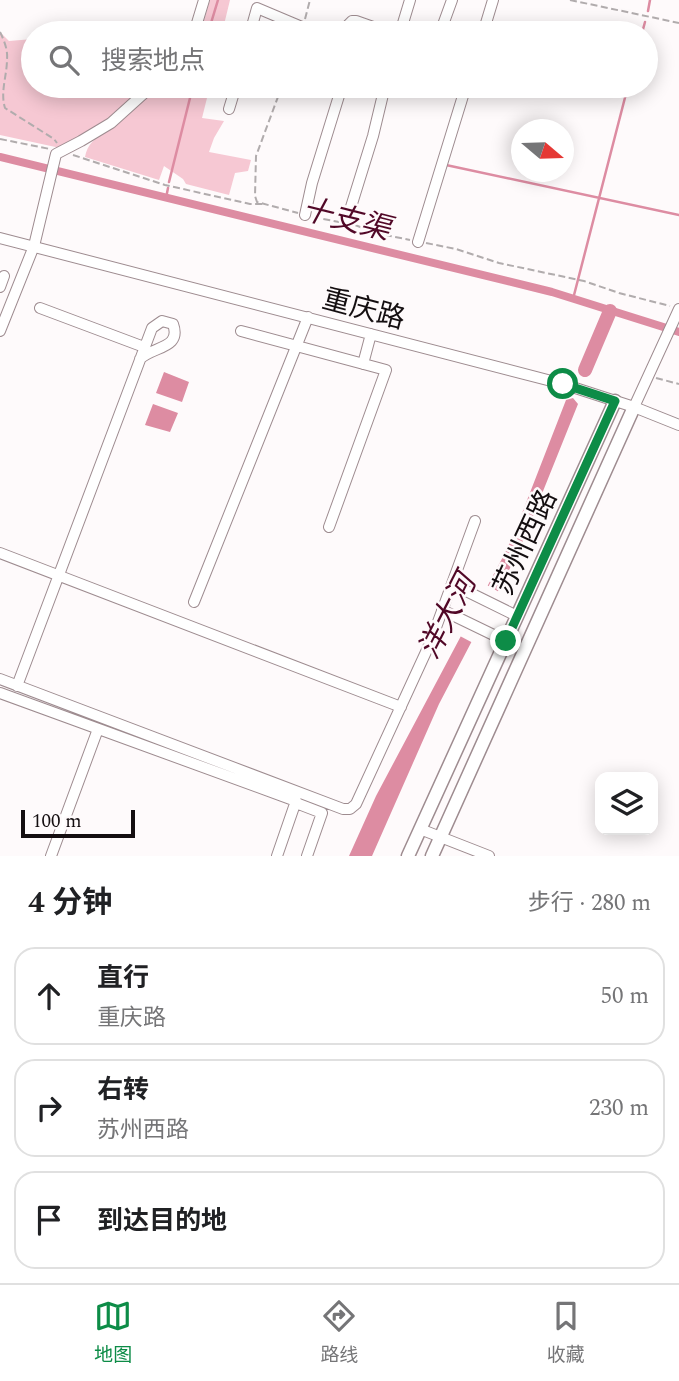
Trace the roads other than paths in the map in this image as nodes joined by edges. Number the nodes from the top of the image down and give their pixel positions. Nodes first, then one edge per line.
1 (204, 0) edge
2 (410, 0) edge
3 (452, 0) edge
4 (493, 0) edge
5 (198, 21) edge
6 (253, 21) edge
7 (288, 21) edge
8 (404, 21) edge
9 (444, 21) edge
10 (487, 21) edge
11 (139, 98) edge
12 (232, 98) edge
13 (338, 98) edge
14 (381, 98) edge
15 (462, 98) edge
16 (229, 109) dead end
17 (305, 215) road end
18 (346, 223) road end
19 (0, 238) edge
20 (418, 242) road end
21 (34, 246) junction
22 (4, 276) dead end
23 (0, 287) edge
24 (40, 308) dead end
25 (678, 311) edge
26 (308, 317) junction
27 (0, 331) edge
28 (241, 331) dead end
29 (371, 334) junction
30 (296, 346) junction
31 (144, 348) junction
32 (140, 359) junction
33 (363, 364) junction
34 (615, 401) junction
35 (634, 407) junction
36 (679, 425) edge
37 (588, 460) junction
38 (606, 469) junction
39 (475, 521) dead end
40 (329, 527) dead end
41 (0, 553) edge
42 (58, 576) junction
43 (457, 586) junction
44 (194, 602) dead end
45 (445, 612) junction
46 (515, 615) junction
47 (503, 640) junction
48 (0, 679) edge
49 (17, 686) junction
50 (0, 693) edge
51 (401, 707) junction
52 (98, 729) junction
53 (296, 803) junction
54 (420, 829) junction
55 (440, 838) junction
56 (51, 856) edge
57 (276, 856) edge
58 (307, 856) edge
59 (408, 856) edge
60 (432, 856) edge
61 (489, 856) edge

1 - 5 street
2 - 8 street
3 - 9 street
4 - 10 street
6 - 7 street
11 - 21 street
12 - 16 street
13 - 17 street
14 - 18 street
15 - 20 street
19 - 21 street, 重庆路
21 - 26 street, 重庆路
21 - 27 street
22 - 23 street
24 - 31 street
25 - 35 street
26 - 29 street, 重庆路
26 - 30 street
28 - 30 street
29 - 33 street
29 - 34 street, 重庆路
30 - 33 street
30 - 44 street
31 - 32 street
31 - 32 street
32 - 42 street
33 - 40 street
34 - 35 street, 重庆路
34 - 37 main road, 苏州西路
35 - 36 street, 重庆路
35 - 38 main road, 苏州西路
37 - 38 street
37 - 46 main road, 苏州西路
38 - 55 main road, 苏州西路
39 - 43 street
41 - 42 street
42 - 49 street
42 - 51 street
43 - 45 street
43 - 46 street
45 - 47 street
45 - 51 street
46 - 47 main road, 苏州西路
47 - 54 main road, 苏州西路
48 - 49 street
49 - 51 street
50 - 52 street
52 - 53 street
52 - 56 street
53 - 57 street
53 - 58 street
54 - 55 street
54 - 59 main road, 苏州西路
55 - 60 main road, 苏州西路
55 - 61 street

